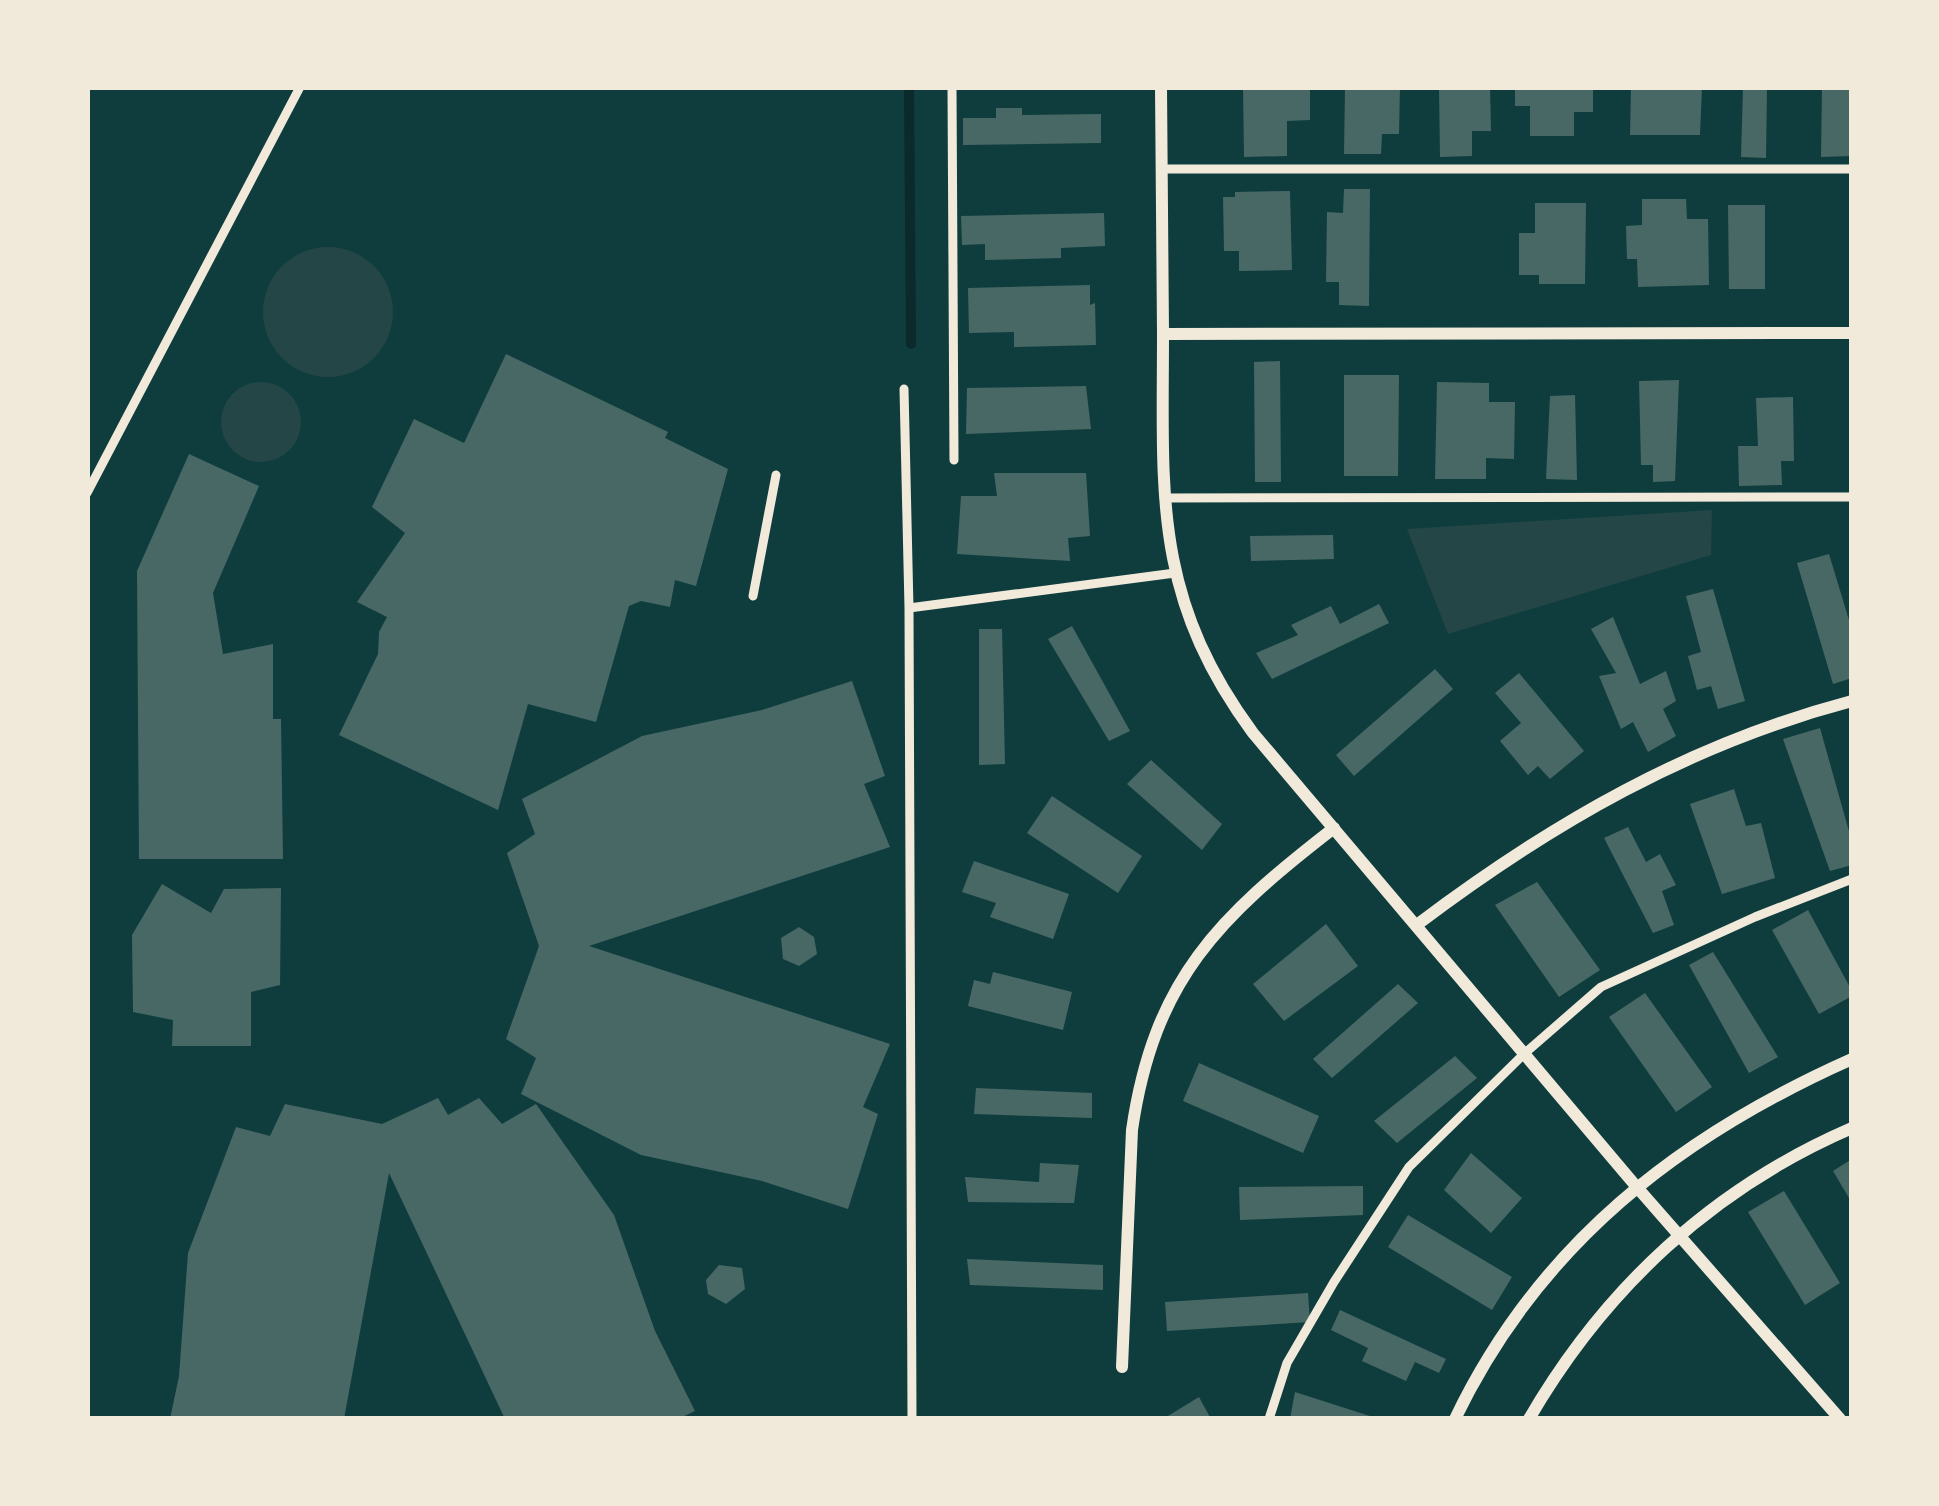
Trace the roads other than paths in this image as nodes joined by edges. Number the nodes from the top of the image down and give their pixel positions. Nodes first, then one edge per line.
1 (300, 87) edge
2 (952, 87) edge
3 (1161, 87) edge
4 (1852, 169) edge
5 (1162, 170) junction
6 (1852, 333) edge
7 (1163, 334) junction
8 (904, 388) dead end
9 (954, 460) dead end
10 (776, 475) dead end
11 (87, 494) edge
12 (1852, 497) edge
13 (1164, 498) junction
14 (1175, 573) junction
15 (752, 596) dead end
16 (909, 608) junction
17 (1852, 700) edge
18 (1334, 827) junction
19 (1852, 879) edge
20 (1418, 924) junction
21 (1525, 1053) junction
22 (1852, 1059) edge
23 (1852, 1128) edge
24 (1636, 1185) junction
25 (1678, 1233) junction
26 (1122, 1367) dead end
27 (912, 1419) edge
28 (1269, 1419) edge
29 (1455, 1419) edge
30 (1529, 1419) edge
31 (1840, 1419) edge

1 - 11 lane
2 - 9 lane
3 - 5 street
4 - 5 lane
5 - 7 street
6 - 7 street
7 - 13 street
8 - 16 lane
10 - 15 lane
12 - 13 lane
13 - 14 street
14 - 16 lane
14 - 18 street
16 - 27 lane
17 - 20 street
18 - 20 street
18 - 26 street
19 - 21 lane
20 - 21 street
21 - 24 street
21 - 28 lane
22 - 24 street
23 - 25 street
24 - 25 street
24 - 29 street
25 - 30 street
25 - 31 street

